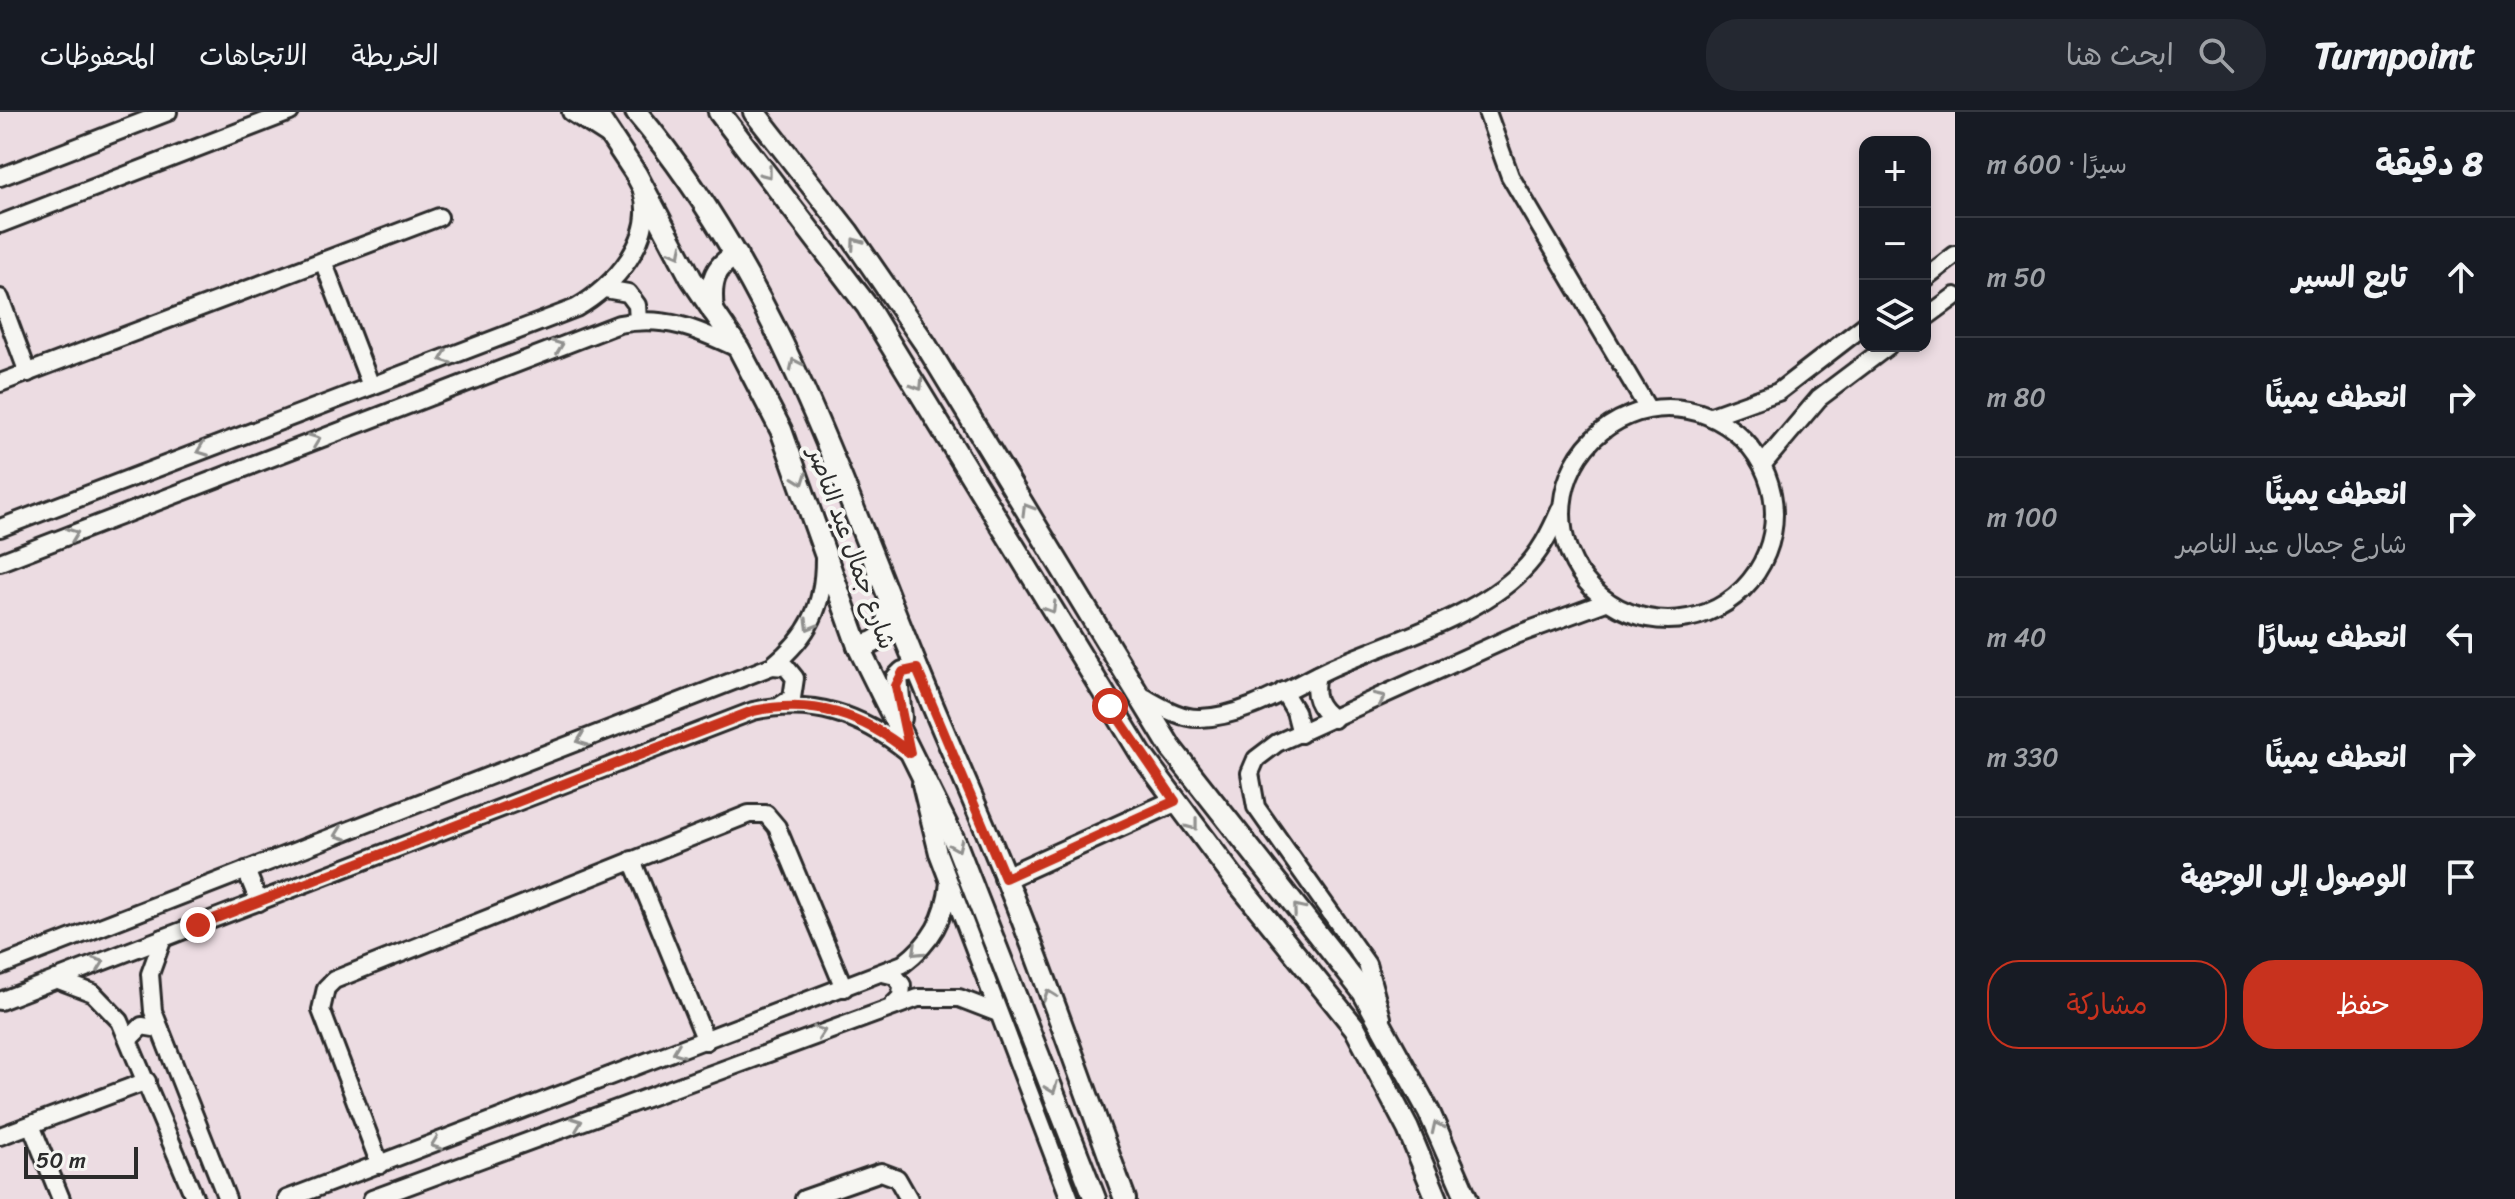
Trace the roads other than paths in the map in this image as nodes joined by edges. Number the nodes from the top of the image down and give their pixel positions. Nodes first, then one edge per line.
1 (168, 112) edge
2 (290, 112) edge
3 (571, 112) edge
4 (595, 112) edge
5 (636, 112) edge
6 (719, 112) edge
7 (754, 112) edge
8 (1487, 112) edge
9 (618, 143) junction
10 (636, 174) junction
11 (0, 177) edge
12 (439, 217) dead end
13 (0, 224) edge
14 (737, 255) junction
15 (1955, 255) edge
16 (323, 261) junction
17 (1931, 273) edge
18 (605, 289) junction
19 (890, 290) junction
20 (1955, 296) edge
21 (0, 298) edge
22 (867, 306) junction
23 (714, 314) junction
24 (1931, 314) edge
25 (638, 321) junction
26 (1859, 330) edge
27 (739, 349) junction
28 (1880, 352) edge
29 (28, 373) junction
30 (0, 383) edge
31 (364, 388) junction
32 (1648, 409) junction
33 (1711, 416) junction
34 (367, 420) junction
35 (1763, 464) junction
36 (1561, 508) junction
37 (0, 528) edge
38 (824, 550) junction
39 (0, 562) edge
40 (887, 591) junction
41 (1606, 602) junction
42 (858, 646) junction
43 (772, 666) junction
44 (917, 669) junction
45 (1317, 675) junction
46 (1283, 691) junction
47 (1135, 692) junction
48 (781, 705) junction
49 (1334, 719) junction
50 (902, 731) junction
51 (1301, 734) junction
52 (914, 758) junction
53 (1175, 801) junction
54 (632, 860) junction
55 (246, 870) junction
56 (1005, 878) junction
57 (949, 883) junction
58 (259, 902) junction
59 (163, 938) junction
60 (0, 966) edge
61 (883, 973) junction
62 (56, 979) junction
63 (844, 988) junction
64 (0, 1001) edge
65 (893, 1005) junction
66 (998, 1013) junction
67 (1383, 1023) junction
68 (160, 1029) junction
69 (129, 1039) junction
70 (706, 1041) junction
71 (147, 1081) junction
72 (513, 1114) junction
73 (31, 1125) junction
74 (0, 1136) edge
75 (525, 1143) junction
76 (380, 1165) junction
77 (383, 1197) edge
78 (230, 1198) edge
79 (61, 1199) edge
80 (195, 1199) edge
81 (287, 1199) edge
82 (804, 1199) edge
83 (909, 1199) edge
84 (1070, 1199) edge
85 (1095, 1199) edge
86 (1125, 1199) edge
87 (1437, 1199) edge
88 (1467, 1199) edge

1 - 11 street
2 - 13 street
3 - 9 street
4 - 9 main road, شارع جمال عبد الناصر
5 - 14 main road, شارع جمال عبد الناصر
6 -> 22 main road
19 -> 7 main road
8 - 32 street
9 - 10 main road, شارع جمال عبد الناصر
10 - 18 street
10 -> 23 main road, شارع جمال عبد الناصر
12 - 16 street
14 - 23 main road
40 -> 14 main road, شارع جمال عبد الناصر
15 - 17 street
16 - 29 street
16 - 31 street
18 - 25 street
18 -> 31 street
19 - 22 main road
47 -> 19 main road
20 - 24 street
21 - 29 street
22 -> 53 main road
23 - 27 main road, شارع جمال عبد الناصر
25 - 27 street
34 -> 25 street
26 - 33 street
27 -> 38 main road, شارع جمال عبد الناصر
28 - 35 street
29 - 30 street
31 - 34 street
31 -> 37 street
32 - 33 street
32 - 36 street
33 - 35 street
39 -> 34 street
35 - 41 street
36 - 41 street
36 - 45 street
38 - 42 main road, شارع جمال عبد الناصر
38 -> 43 street
40 - 42 main road
40 - 44 main road, شارع جمال عبد الناصر
49 -> 41 street
42 - 50 main road, شارع جمال عبد الناصر
43 - 48 street
43 -> 55 street
44 - 50 main road
44 - 56 main road, شارع جمال عبد الناصر
45 - 46 street
45 - 49 street
46 - 47 street
46 - 51 street
67 -> 47 main road
48 - 52 street
48 - 58 street
49 - 51 street
50 - 52 main road, شارع جمال عبد الناصر
51 - 67 street
52 - 57 street
52 -> 85 main road, شارع جمال عبد الناصر
53 - 56 main road
53 -> 87 main road
54 - 63 street
54 - 70 street
54 - 76 street
55 - 58 street
55 - 60 street
86 -> 56 main road, شارع جمال عبد الناصر
57 -> 61 street
57 - 66 street
58 - 59 street
62 -> 59 street
59 - 68 street
61 - 63 street
61 - 65 street
62 - 64 street
62 - 69 street
63 - 70 street
65 - 66 street
75 -> 65 street
66 - 84 street
88 -> 67 main road
68 - 69 street
68 - 78 street
69 - 71 street
70 -> 72 street
71 - 73 street
71 - 80 street
72 - 75 street
72 -> 76 street
73 - 74 street
73 - 79 street
75 - 77 street
76 - 81 street
82 - 83 street

